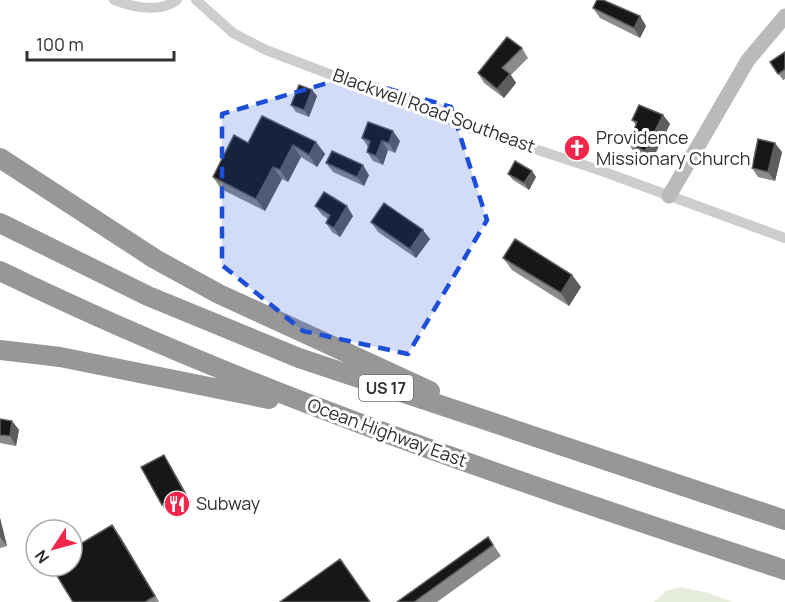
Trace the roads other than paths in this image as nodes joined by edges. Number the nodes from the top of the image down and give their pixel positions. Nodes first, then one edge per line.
1 (114, 0) edge
2 (177, 0) edge
3 (196, 0) edge
4 (785, 16) edge
5 (0, 146) edge
6 (0, 158) edge
7 (28, 174) junction
8 (669, 196) junction
9 (0, 223) edge
10 (785, 238) edge
11 (0, 271) edge
12 (3, 350) edge
13 (520, 432) junction
14 (404, 439) junction
15 (785, 520) edge
16 (785, 570) edge

1 - 2 street
3 - 8 street, Blackwell Road Southeast
4 - 8 street
5 - 7 highway
6 - 7 highway
7 - 13 highway
8 - 10 street, Blackwell Road Southeast
9 - 13 highway, US 17
11 - 14 highway, Ocean Highway East / US 17
12 - 14 highway
13 - 15 highway, US 17
14 - 16 highway, Ocean Highway East / US 17

